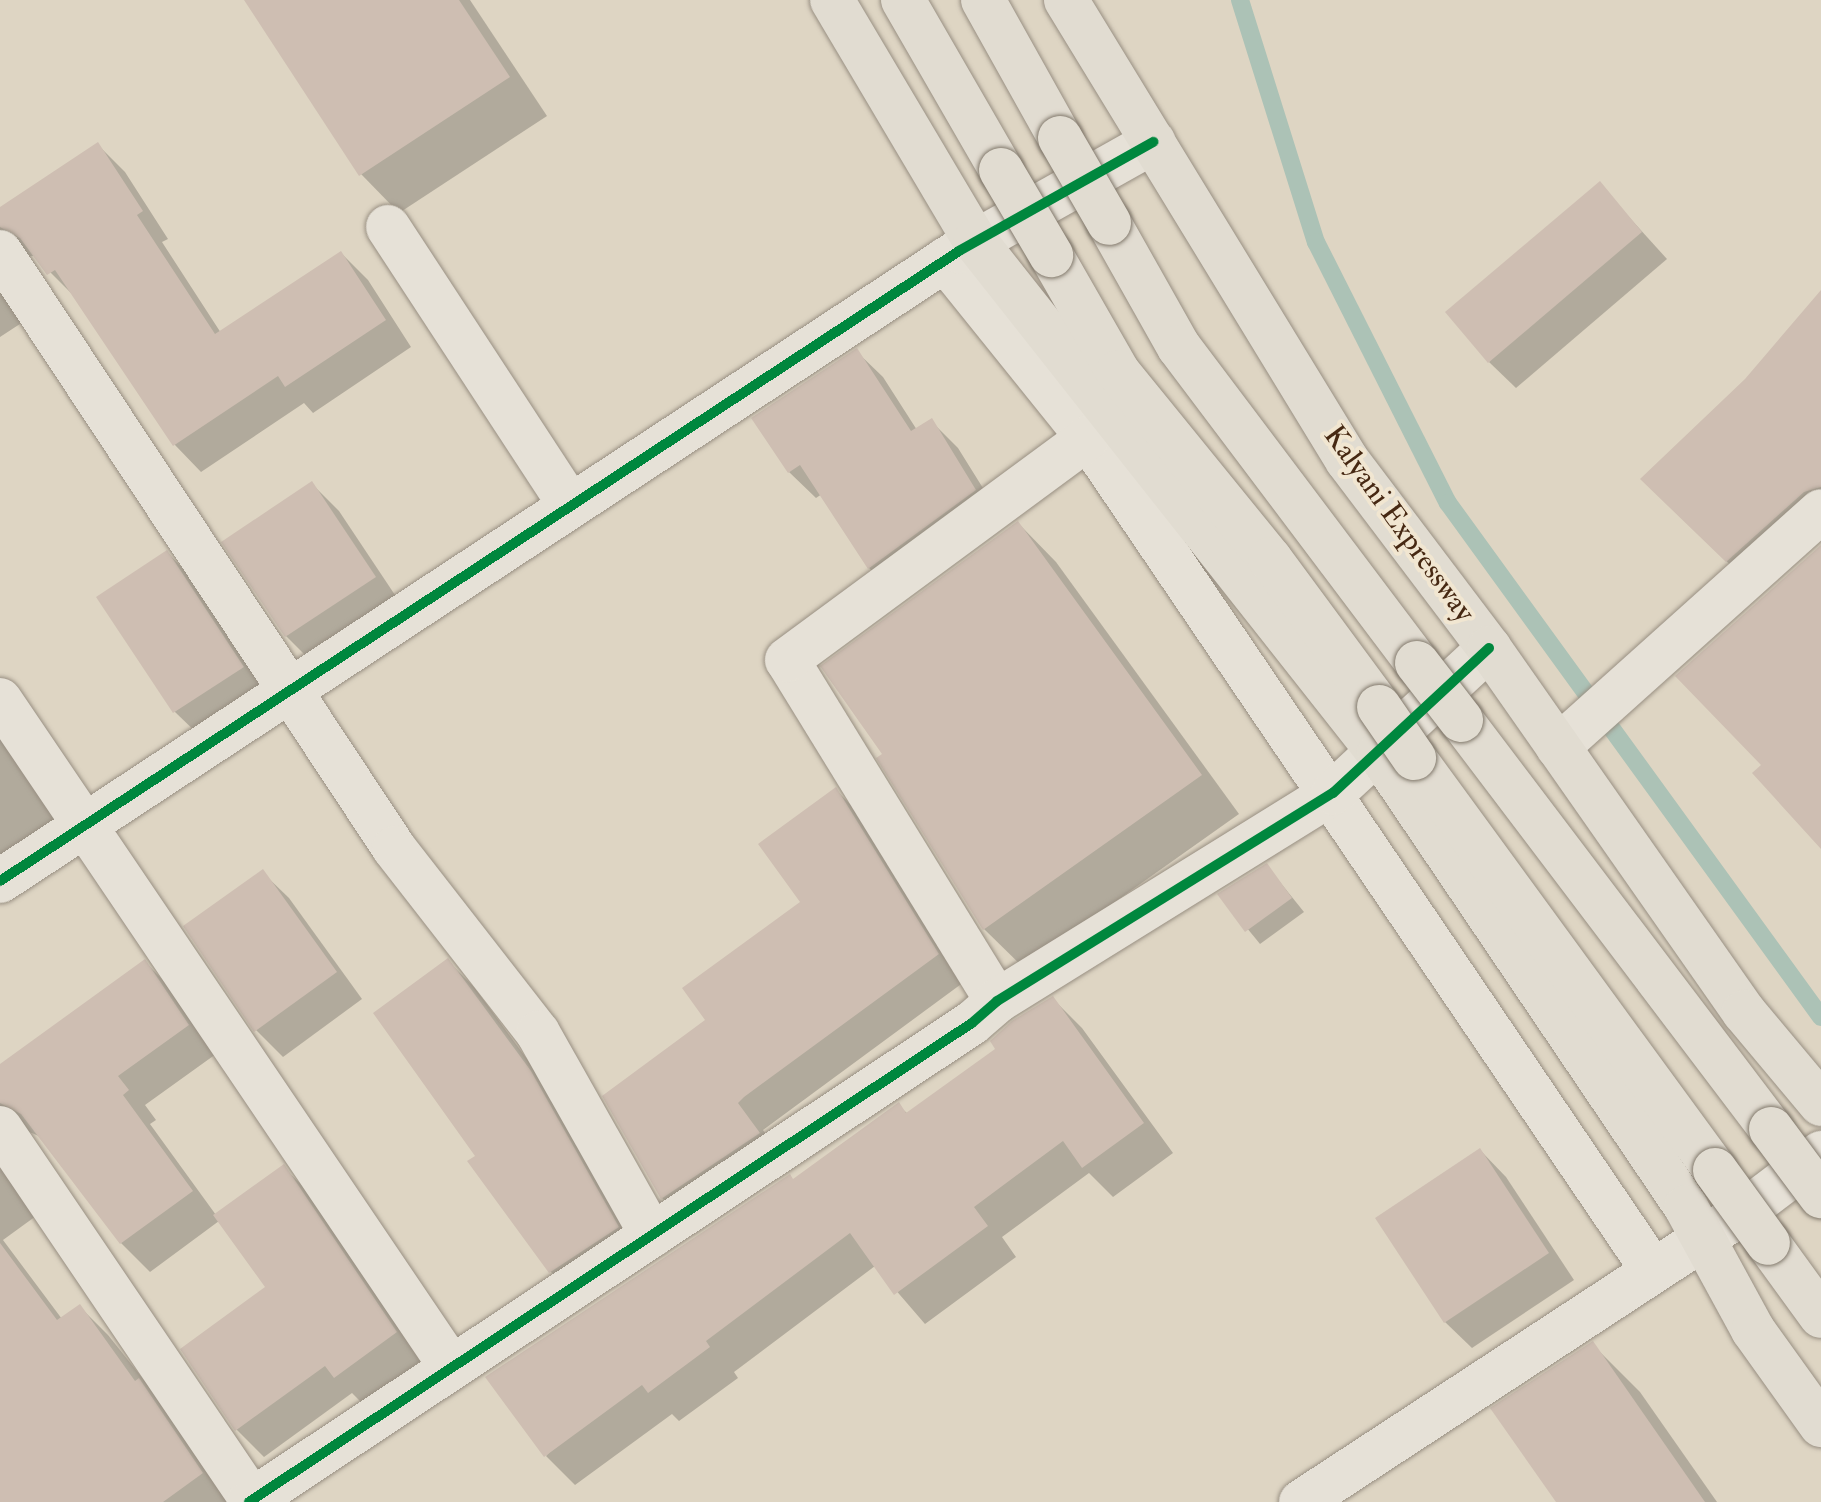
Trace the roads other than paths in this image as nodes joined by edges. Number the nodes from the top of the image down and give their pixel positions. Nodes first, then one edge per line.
1 (832, 0) edge
2 (903, 0) edge
3 (983, 0) edge
4 (1066, 0) edge
5 (1153, 142) junction
6 (388, 227) dead end
7 (960, 250) junction
8 (0, 252) edge
9 (1088, 438) junction
10 (570, 505) junction
11 (1821, 511) edge
12 (1489, 648) junction
13 (289, 690) junction
14 (0, 700) edge
15 (1572, 735) junction
16 (1397, 755) junction
17 (1333, 793) junction
18 (86, 824) junction
19 (0, 881) edge
20 (997, 1001) junction
21 (1821, 1104) edge
22 (0, 1128) edge
23 (1821, 1153) edge
24 (1821, 1196) edge
25 (652, 1235) junction
26 (1702, 1237) junction
27 (1652, 1269) junction
28 (1821, 1316) edge
29 (451, 1367) junction
30 (1821, 1425) edge
31 (251, 1501) edge
32 (1301, 1502) edge

1 - 7 highway
2 - 16 highway, bridge
3 - 24 highway, bridge
4 - 5 highway, Kalyani Expressway
5 - 7 street
5 - 12 highway, Kalyani Expressway
6 - 10 street
7 - 9 street
7 - 10 street
7 - 16 highway
8 - 13 street
9 - 17 street
9 - 20 street
10 - 13 street
11 - 15 street
12 - 15 highway, Kalyani Expressway
12 - 16 street
13 - 18 street
13 - 25 street
14 - 18 street
15 - 21 highway, Kalyani Expressway
16 - 17 street
16 - 26 highway
16 - 28 highway, bridge
17 - 20 street
17 - 27 street
18 - 19 street
18 - 29 street
20 - 25 street
22 - 31 street
23 - 26 street
25 - 29 street
26 - 27 street
26 - 30 highway
27 - 32 street
29 - 31 street

